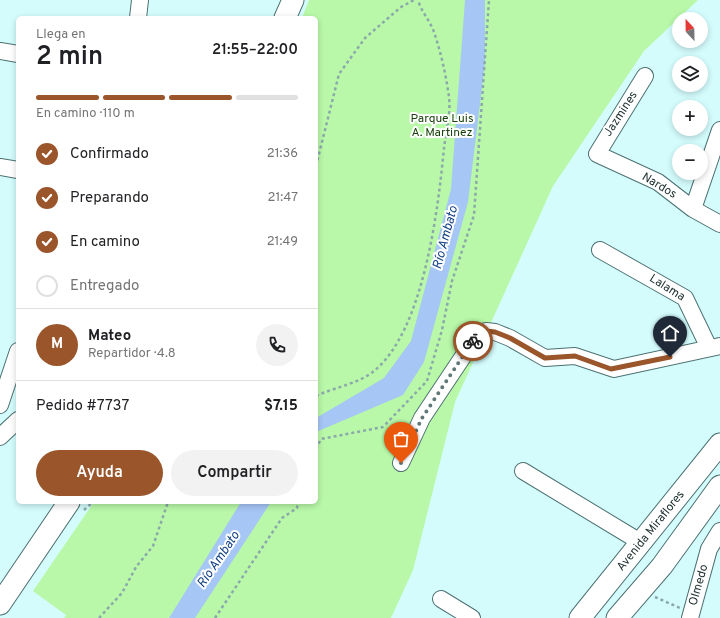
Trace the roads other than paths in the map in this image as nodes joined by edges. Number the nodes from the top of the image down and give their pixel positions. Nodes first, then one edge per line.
1 (140, 0) edge
2 (293, 0) edge
3 (138, 16) edge
4 (286, 16) edge
5 (0, 51) edge
6 (16, 54) edge
7 (645, 76) dead end
8 (720, 130) edge
9 (596, 152) joint
10 (0, 167) edge
11 (16, 170) edge
12 (693, 209) junction
13 (720, 224) edge
14 (600, 250) dead end
15 (714, 347) edge
16 (16, 357) edge
17 (0, 405) edge
18 (16, 422) edge
19 (0, 437) edge
20 (720, 444) edge
21 (401, 463) dead end
22 (523, 470) dead end
23 (720, 486) edge
24 (68, 504) edge
25 (720, 530) edge
26 (642, 543) junction
27 (441, 599) dead end
28 (0, 604) edge
29 (690, 616) edge
30 (472, 618) edge
31 (580, 618) edge
32 (617, 618) edge

1 - 3 street
2 - 4 main road
5 - 6 street
7 - 9 street, Jazmines
8 - 12 street
9 - 12 street, Nardos
10 - 11 street
12 - 13 street, Nardos
14 - 15 street, Lalama
15 - 21 street
16 - 17 street
18 - 19 street
20 - 26 main road, Avenida Miraflores
22 - 26 street
23 - 32 main road
24 - 28 main road
25 - 29 street, Olmedo
26 - 31 main road, Avenida Miraflores
27 - 30 street

